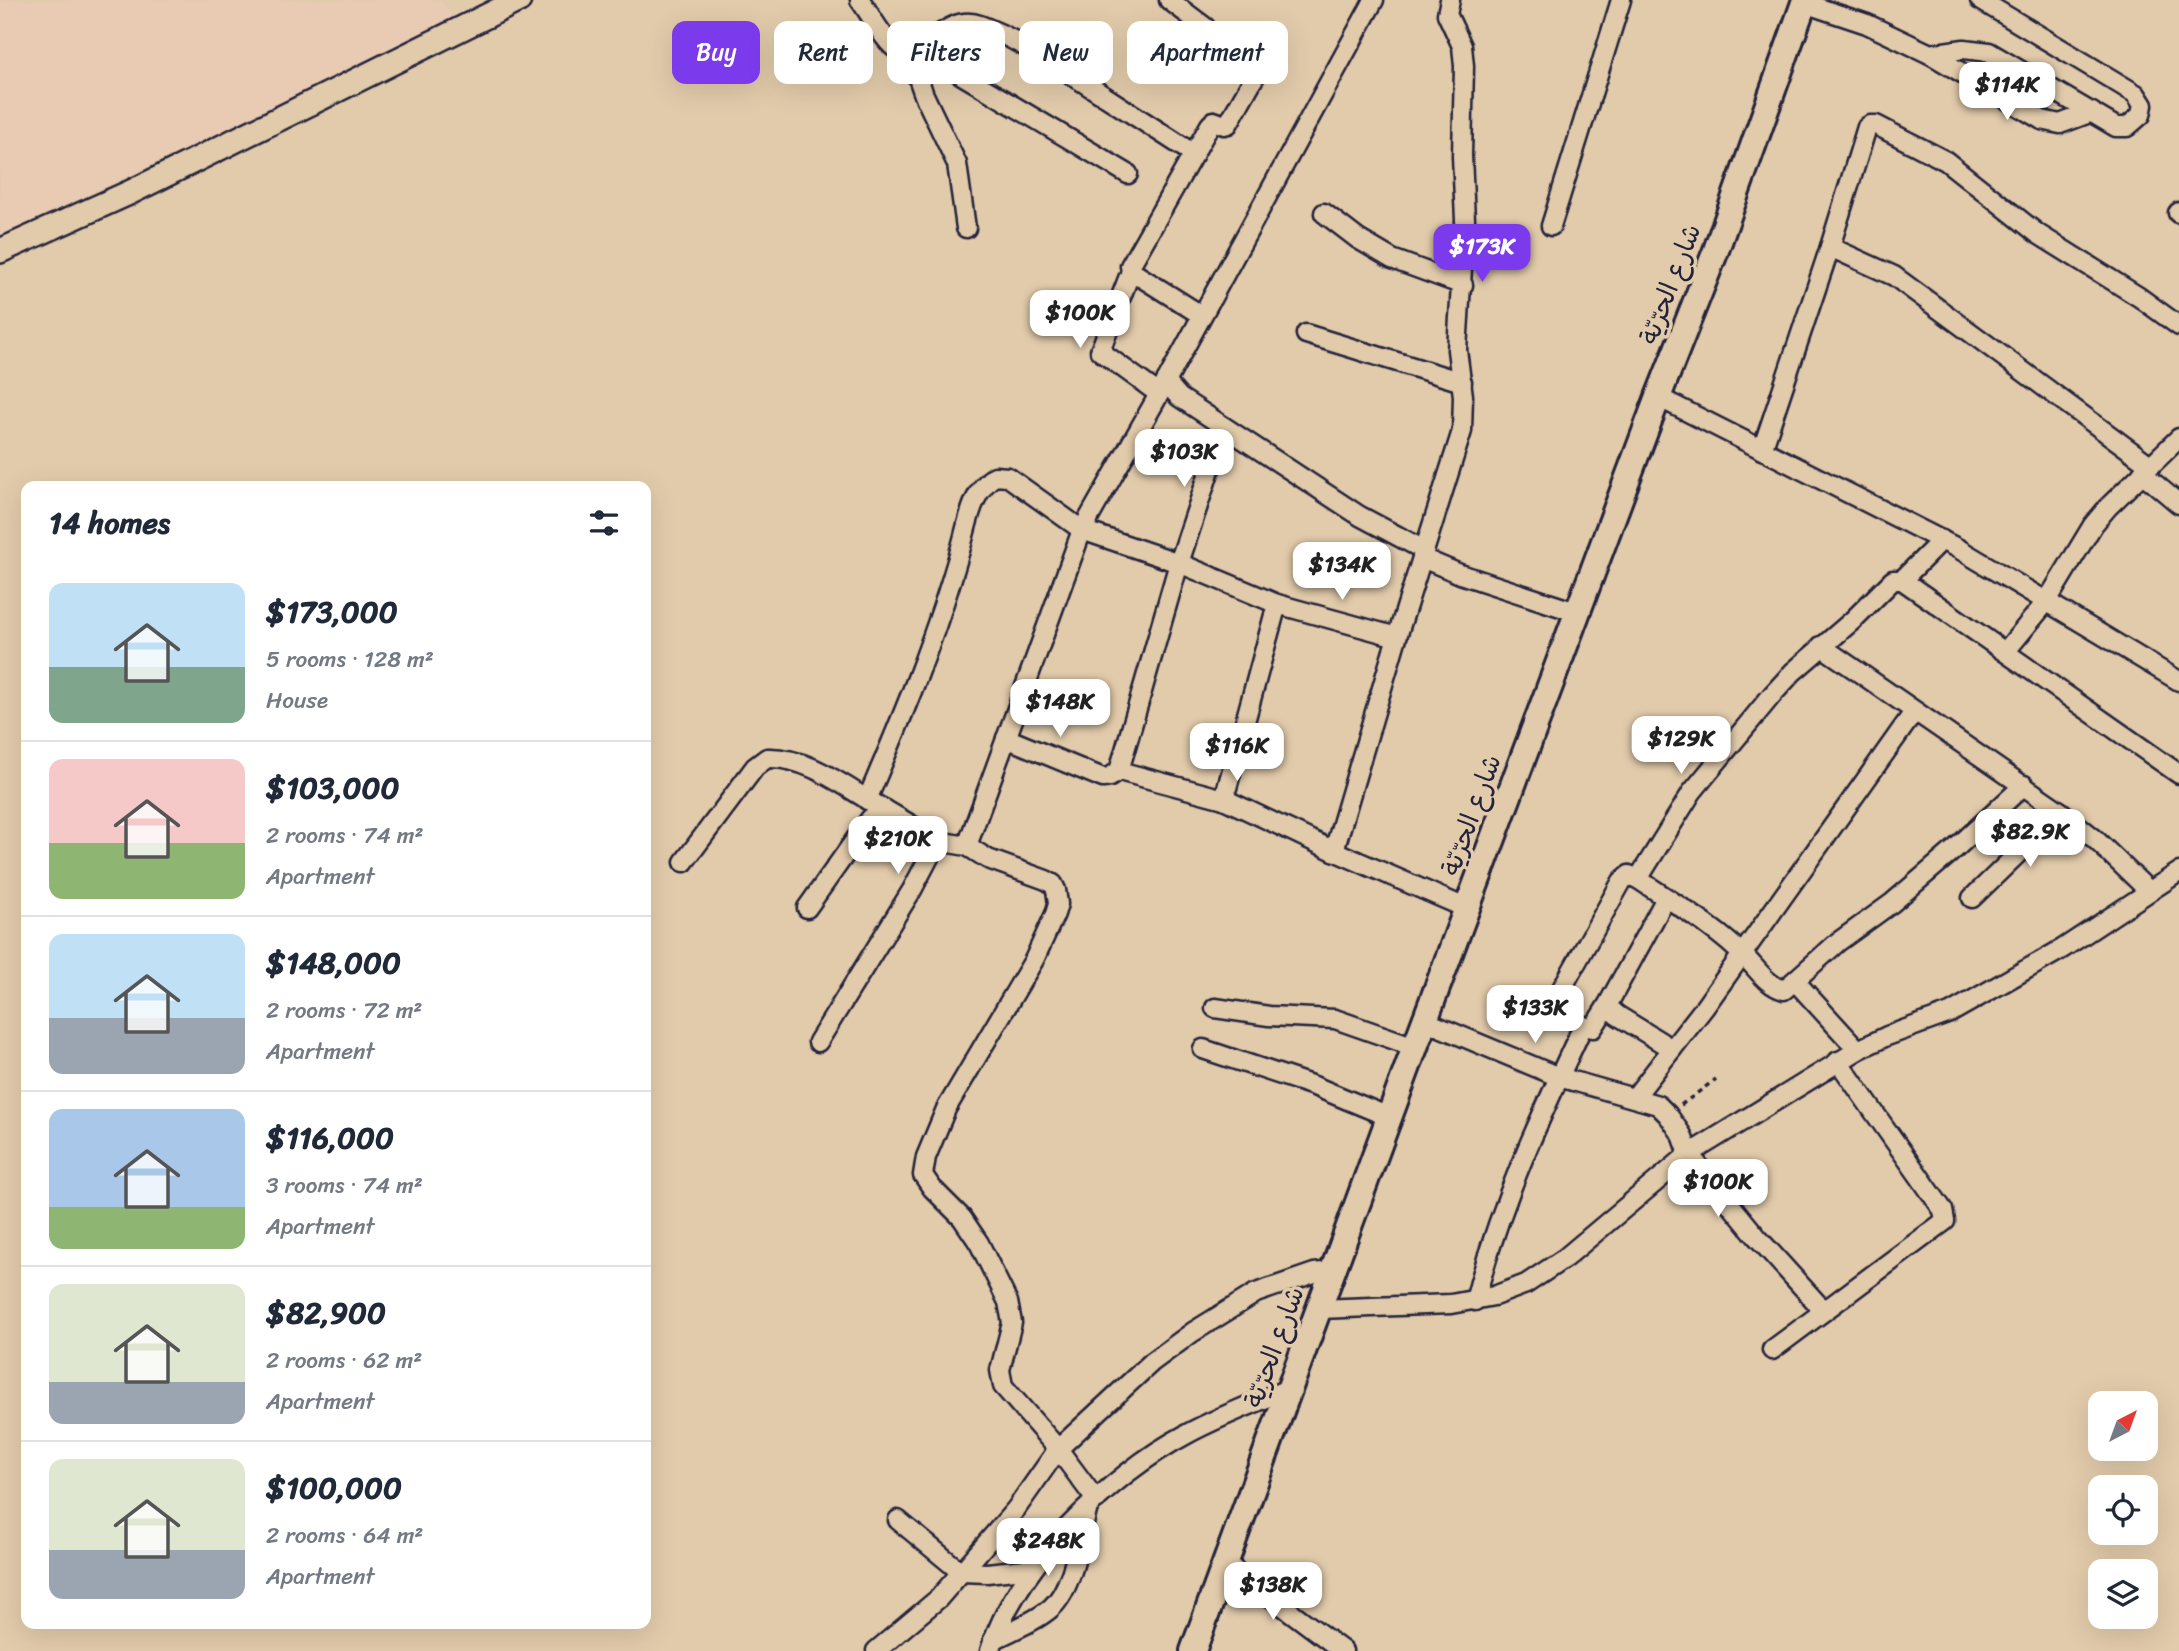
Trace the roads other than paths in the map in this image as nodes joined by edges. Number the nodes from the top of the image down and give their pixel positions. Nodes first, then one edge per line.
1 (519, 0) edge
2 (860, 0) edge
3 (1169, 0) edge
4 (1374, 0) edge
5 (1450, 0) edge
6 (1621, 0) edge
7 (1980, 0) edge
8 (1805, 1) edge
9 (1005, 37) edge
10 (887, 38) edge
11 (1930, 54) junction
12 (922, 84) edge
13 (977, 84) edge
14 (2092, 112) junction
15 (1194, 154) junction
16 (1128, 174) dead end
17 (1324, 213) dead end
18 (1551, 226) dead end
19 (966, 228) dead end
20 (1830, 247) junction
21 (0, 251) edge
22 (1131, 271) junction
23 (1463, 285) junction
24 (1201, 315) junction
25 (2179, 326) edge
26 (1306, 334) dead end
27 (1462, 382) junction
28 (1162, 388) junction
29 (1658, 397) junction
30 (1224, 427) junction
31 (2179, 438) edge
32 (1762, 450) junction
33 (2146, 469) junction
34 (2179, 504) edge
35 (1082, 530) junction
36 (1942, 540) junction
37 (1423, 554) junction
38 (1179, 563) junction
39 (1902, 580) junction
40 (2046, 601) junction
41 (1277, 604) junction
42 (1579, 613) junction
43 (1397, 637) junction
44 (1821, 646) junction
45 (2005, 652) junction
46 (2179, 681) edge
47 (1914, 712) junction
48 (1006, 738) junction
49 (1119, 771) junction
50 (2179, 774) edge
51 (2024, 785) junction
52 (1224, 799) junction
53 (867, 800) junction
54 (884, 810) junction
55 (2061, 812) junction
56 (940, 842) junction
57 (967, 846) junction
58 (1335, 851) junction
59 (684, 862) dead end
60 (2179, 872) edge
61 (1638, 879) junction
62 (2149, 891) junction
63 (1666, 898) junction
64 (1972, 898) dead end
65 (807, 908) dead end
66 (1468, 909) junction
67 (1742, 954) junction
68 (1795, 981) junction
69 (1607, 1006) junction
70 (1215, 1008) dead end
71 (1425, 1021) junction
72 (1583, 1026) junction
73 (818, 1042) dead end
74 (1415, 1047) junction
75 (1203, 1049) dead end
76 (1672, 1049) junction
77 (1858, 1050) junction
78 (1838, 1061) junction
79 (1559, 1077) junction
80 (1634, 1098) junction
81 (1389, 1117) junction
82 (1689, 1154) junction
83 (1333, 1270) junction
84 (1475, 1301) junction
85 (1319, 1309) junction
86 (1824, 1311) junction
87 (1772, 1350) dead end
88 (1290, 1388) junction
89 (1058, 1449) junction
90 (1092, 1504) junction
91 (898, 1520) dead end
92 (1225, 1563) junction
93 (1033, 1568) junction
94 (961, 1572) junction
95 (992, 1645) edge
96 (876, 1651) edge
97 (1193, 1651) edge
98 (1343, 1651) edge

1 - 21 street
2 - 10 street
3 - 15 street
4 - 24 street
5 - 23 street
6 - 18 street
7 - 14 street
8 - 11 street
8 - 29 main road, شارع الحرّيّة
9 - 15 street
11 - 14 street
11 - 14 street
12 - 19 street
13 - 16 street
15 - 22 street
17 - 23 street
20 - 25 street
20 - 32 street
20 - 33 street
22 - 24 street
22 - 28 street
23 - 27 street
24 - 28 street
26 - 27 street
27 - 37 street
28 - 30 street
28 - 35 street
29 - 32 street
29 - 42 main road, شارع الحرّيّة
30 - 37 street
30 - 38 street
31 - 33 street
32 - 36 street
33 - 34 street
33 - 40 street
35 - 38 street
35 - 48 street
35 - 53 street
36 - 39 street
36 - 40 street
37 - 42 street
37 - 43 street
38 - 41 street
38 - 49 street
39 - 44 street
39 - 45 street
40 - 45 street
40 - 46 street
41 - 43 street
41 - 52 street
42 - 66 main road, شارع الحرّيّة
43 - 58 street
44 - 47 street
44 - 61 street
45 - 50 street
47 - 51 street
47 - 67 street
48 - 49 street
48 - 57 street
49 - 52 street
51 - 55 street
51 - 68 street
52 - 58 street
53 - 54 street
53 - 59 street
54 - 56 street
54 - 65 street
55 - 62 street
55 - 64 street
56 - 57 street
56 - 73 street
57 - 89 street
58 - 66 street
60 - 62 street
61 - 63 street
61 - 72 street
62 - 77 street
63 - 67 street
63 - 69 street
66 - 71 main road, شارع الحرّيّة
67 - 68 street
67 - 76 street
68 - 77 street
69 - 72 street
69 - 76 street
70 - 74 street
71 - 74 main road, شارع الحرّيّة
71 - 79 street
72 - 79 street
74 - 81 main road, شارع الحرّيّة
75 - 81 street
76 - 80 street
77 - 78 street
78 - 82 street
78 - 86 street
79 - 80 street
79 - 84 street
80 - 82 street
81 - 83 main road, شارع الحرّيّة
82 - 84 street
82 - 86 street
83 - 85 main road, شارع الحرّيّة
83 - 89 street
84 - 85 street
85 - 88 main road, شارع الحرّيّة
86 - 87 street
88 - 90 street
88 - 92 main road, شارع الحرّيّة
89 - 90 street
89 - 94 street
90 - 93 street
90 - 95 street
91 - 94 street
92 - 97 main road, شارع الحرّيّة
92 - 98 street
93 - 94 street
93 - 95 street
94 - 96 street

